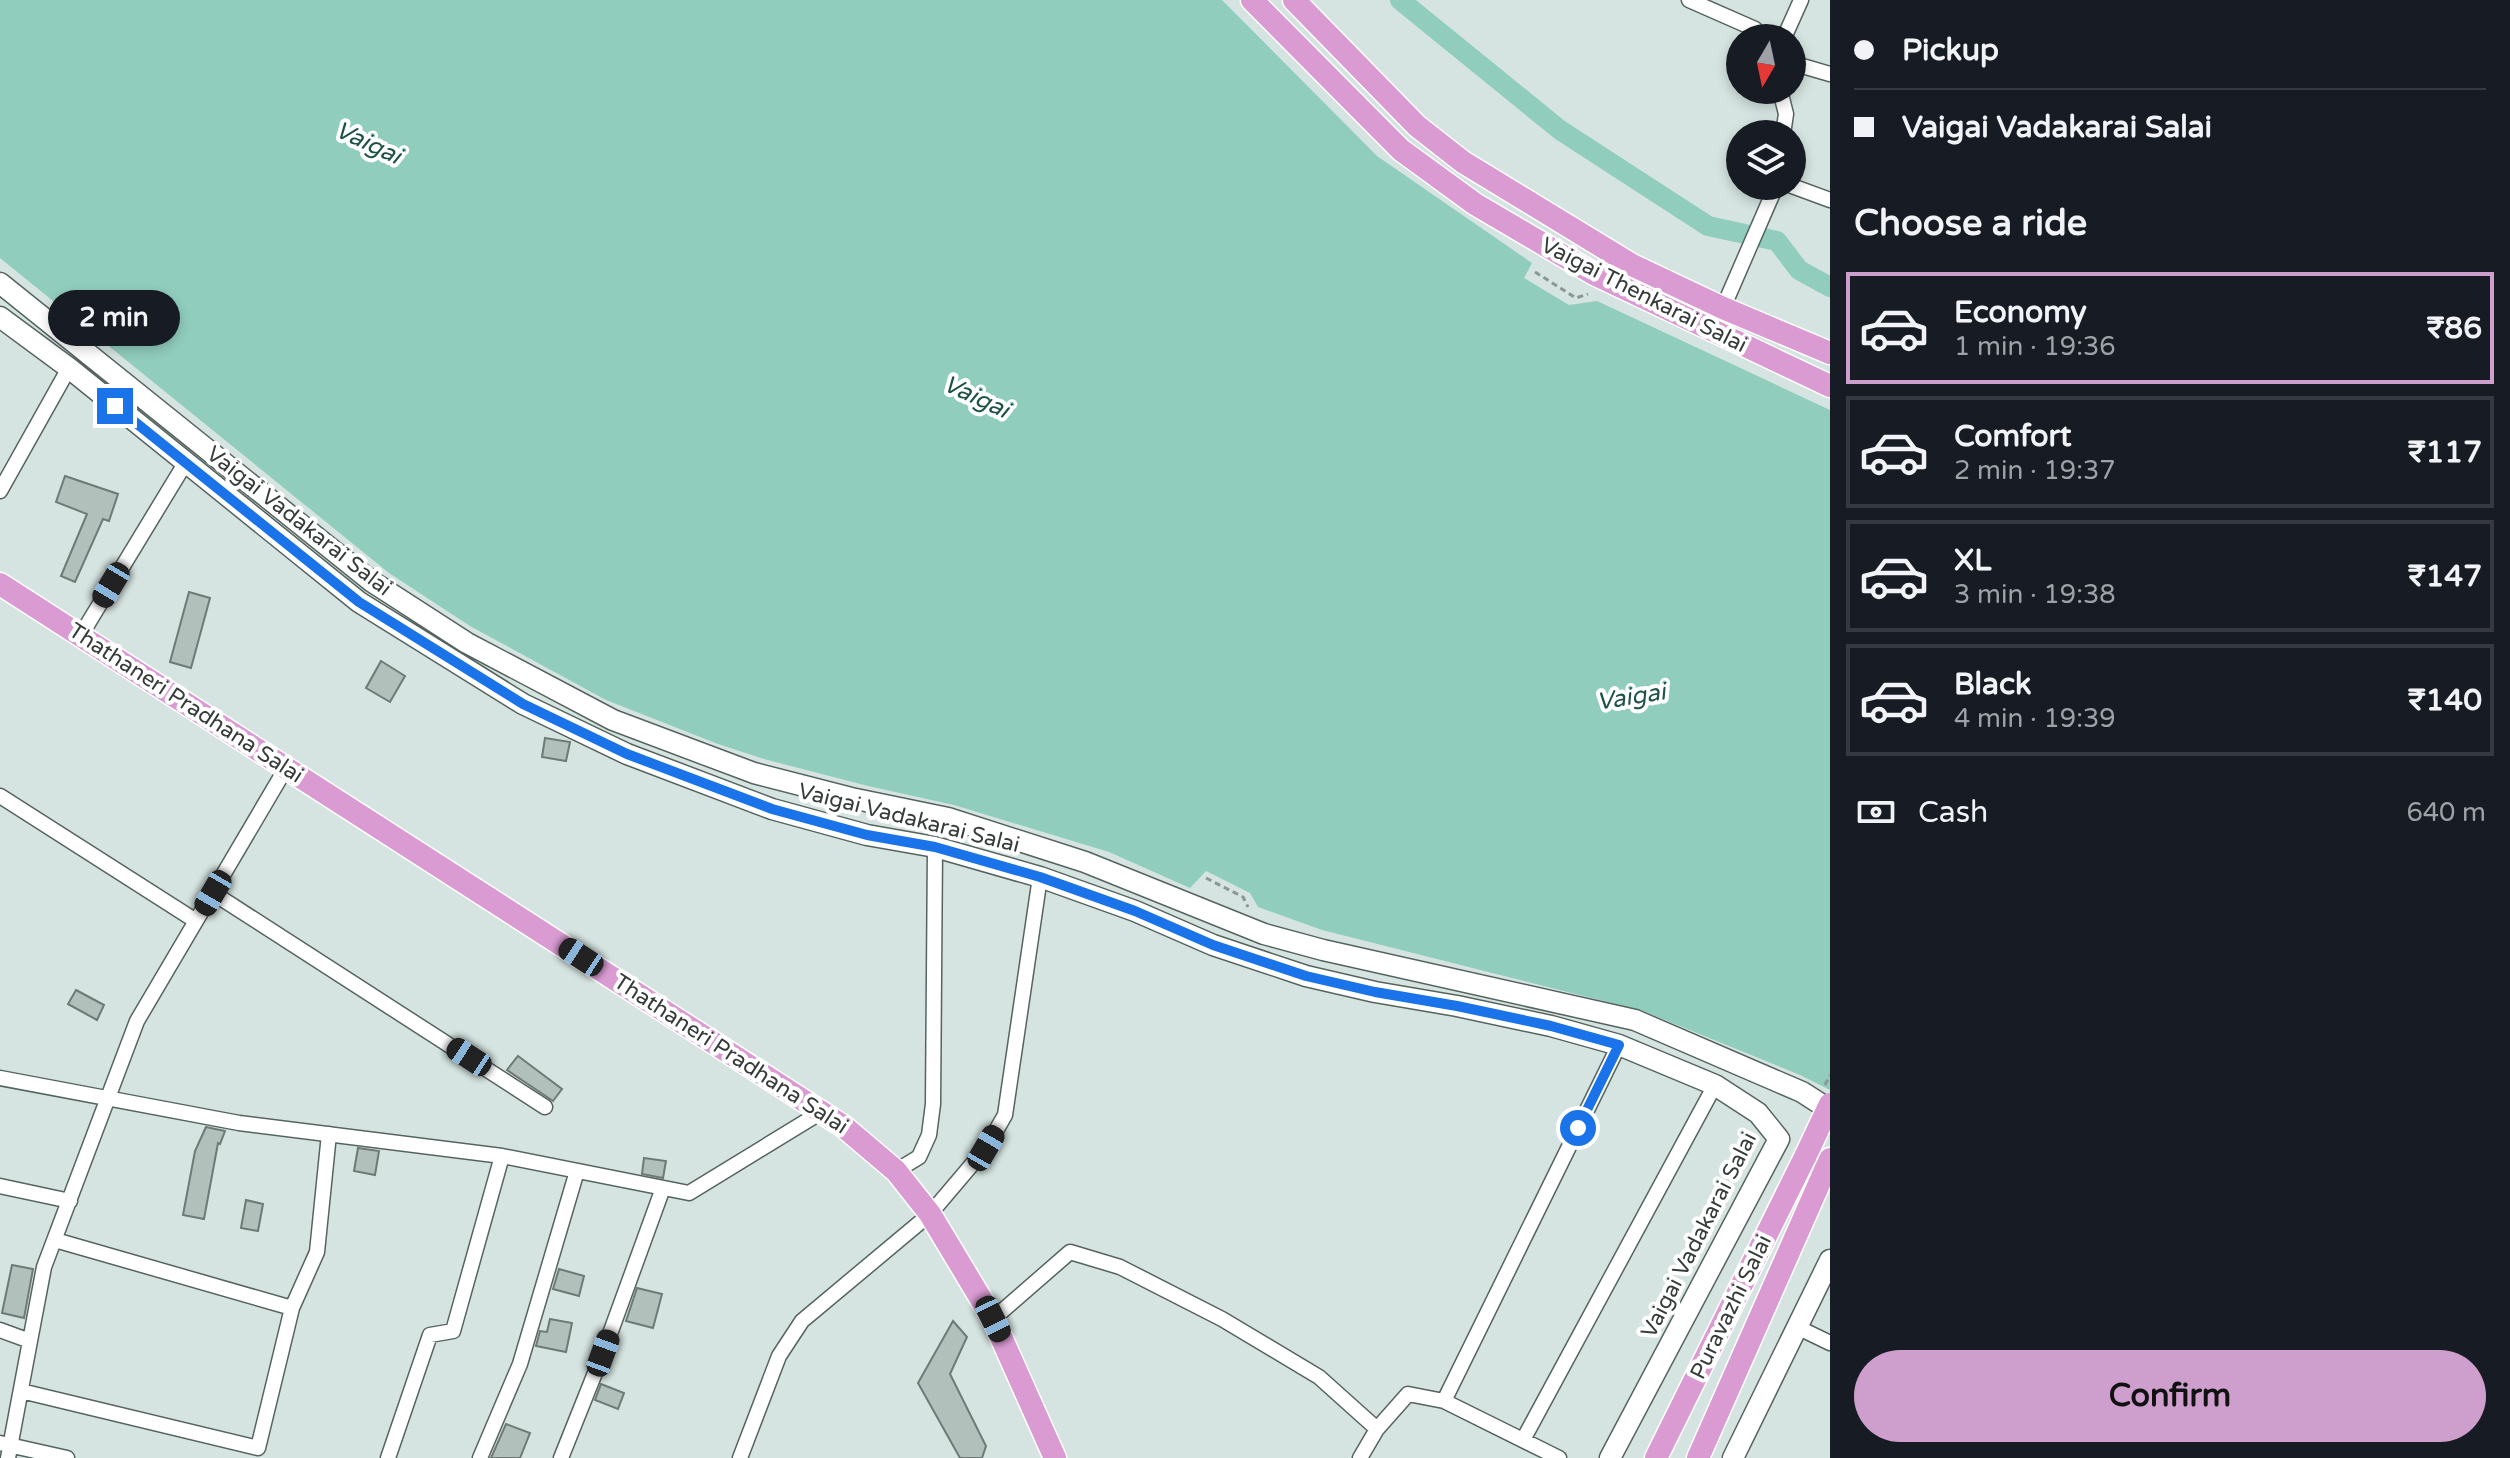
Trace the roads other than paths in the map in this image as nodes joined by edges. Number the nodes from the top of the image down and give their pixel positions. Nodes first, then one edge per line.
1 (1252, 0) edge
2 (1294, 0) edge
3 (1689, 0) edge
4 (1801, 0) edge
5 (1744, 24) edge
6 (1790, 24) edge
7 (1806, 67) edge
8 (1830, 74) edge
9 (1806, 191) edge
10 (1770, 200) edge
11 (1830, 200) edge
12 (0, 283) edge
13 (1723, 308) junction
14 (0, 317) edge
15 (1830, 353) edge
16 (69, 368) junction
17 (1830, 386) edge
18 (186, 462) junction
19 (0, 491) edge
20 (0, 584) edge
21 (81, 635) junction
22 (286, 768) junction
23 (0, 796) edge
24 (935, 847) junction
25 (1040, 877) junction
26 (213, 893) junction
27 (196, 921) junction
28 (1619, 1045) junction
29 (2, 1077) edge
30 (1715, 1085) junction
31 (107, 1098) junction
32 (1830, 1104) edge
33 (545, 1107) dead end
34 (1830, 1110) edge
35 (823, 1111) junction
36 (329, 1134) junction
37 (502, 1156) junction
38 (1829, 1162) edge
39 (577, 1171) junction
40 (896, 1171) junction
41 (0, 1186) edge
42 (663, 1188) junction
43 (70, 1201) junction
44 (930, 1214) junction
45 (55, 1240) junction
46 (1830, 1260) edge
47 (1825, 1282) edge
48 (292, 1308) junction
49 (993, 1319) junction
50 (1797, 1327) junction
51 (0, 1330) edge
52 (30, 1341) junction
53 (1830, 1343) edge
54 (21, 1391) junction
55 (1444, 1401) junction
56 (1377, 1429) junction
57 (1523, 1440) junction
58 (6, 1449) edge
59 (257, 1453) edge
60 (1052, 1456) edge
61 (67, 1458) edge
62 (388, 1458) edge
63 (480, 1458) edge
64 (561, 1458) edge
65 (740, 1458) edge
66 (1360, 1458) edge
67 (1559, 1458) edge
68 (1610, 1458) edge
69 (1656, 1458) edge
70 (1698, 1458) edge
71 (1733, 1458) edge

1 - 17 main road, Vaigai Thenkarai Salai
2 - 13 main road, Vaigai Thenkarai Salai
3 - 5 street
4 - 6 street
7 - 8 street
9 - 11 street
10 - 13 street
12 - 34 main road, Vaigai Vadakarai Salai
13 - 15 main road, Vaigai Thenkarai Salai
14 - 16 main road, Vaigai Vadakarai Salai
16 - 18 main road, Vaigai Vadakarai Salai
16 - 19 street
18 - 21 street
18 - 24 main road, Vaigai Vadakarai Salai
20 - 21 main road, Thathaneri Pradhana Salai
21 - 22 main road, Thathaneri Pradhana Salai
22 - 26 street
22 - 35 main road, Thathaneri Pradhana Salai
23 - 27 street
24 - 25 main road, Vaigai Vadakarai Salai
24 - 40 street
25 - 28 main road, Vaigai Vadakarai Salai
25 - 44 street
26 - 27 street
26 - 33 street
27 - 31 street
28 - 30 main road, Vaigai Vadakarai Salai
28 - 55 street
29 - 31 street
30 - 57 street
30 - 68 main road, Vaigai Vadakarai Salai
31 - 36 street
31 - 43 street
32 - 69 main road, Puravazhi Salai, bridge
35 - 40 main road, Thathaneri Pradhana Salai
35 - 42 street
36 - 37 street
36 - 48 street
37 - 39 street
37 - 62 street
38 - 70 main road, Puravazhi Salai
39 - 42 street
39 - 63 street
40 - 44 main road, Thathaneri Pradhana Salai
41 - 43 street
42 - 64 street
43 - 45 street
44 - 49 main road, Thathaneri Pradhana Salai
44 - 65 street
45 - 48 street
45 - 52 street
46 - 47 main road
47 - 50 main road
48 - 59 street
49 - 56 street
49 - 60 main road, Thathaneri Pradhana Salai
50 - 53 street
50 - 71 main road
51 - 52 street
52 - 54 street
54 - 58 street
54 - 59 street
55 - 56 street
55 - 57 street
56 - 66 street
57 - 67 street
58 - 61 street

